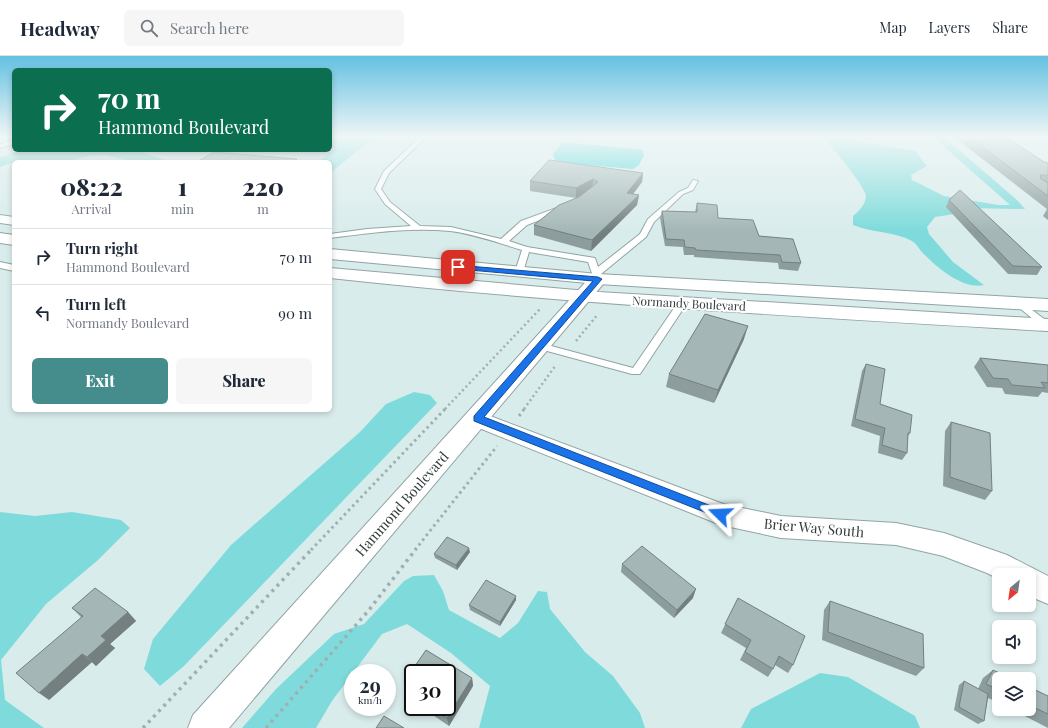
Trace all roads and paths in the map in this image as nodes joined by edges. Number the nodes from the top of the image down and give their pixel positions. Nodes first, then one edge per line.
1 (390, 168) edge
2 (695, 181) dead end
3 (567, 206) edge
4 (0, 219) edge
5 (12, 221) edge
6 (418, 228) junction
7 (332, 236) edge
8 (0, 238) edge
9 (12, 240) edge
10 (503, 242) junction
11 (526, 249) junction
12 (332, 254) edge
13 (0, 265) edge
14 (12, 268) edge
15 (12, 268) edge
16 (519, 272) junction
17 (0, 273) edge
18 (332, 273) edge
19 (594, 290) junction
20 (682, 303) junction
21 (1019, 303) junction
22 (1048, 305) edge
23 (542, 307) dead end
24 (1047, 326) edge
25 (540, 346) junction
26 (566, 353) junction
27 (477, 419) junction
28 (508, 431) junction
29 (1005, 568) edge
30 (1036, 585) edge
31 (1048, 591) edge
32 (143, 728) edge
33 (206, 728) edge
34 (266, 728) edge

1 - 6 lane
2 - 19 lane
3 - 10 lane
4 - 5 main road
6 - 7 lane
6 - 10 lane
8 - 9 main road
10 - 11 lane
11 - 16 lane
11 - 19 lane
12 - 16 main road, Normandy Boulevard
13 - 14 lane
15 - 17 lane
16 - 19 main road, Normandy Boulevard
18 - 19 main road, Normandy Boulevard
19 - 20 main road, Normandy Boulevard
19 - 21 main road, Normandy Boulevard
19 - 25 main road, Hammond Boulevard
19 - 26 path
20 - 24 main road, Normandy Boulevard
20 - 26 lane
21 - 22 main road, Normandy Boulevard
21 - 24 lane
23 - 32 path
25 - 26 lane
25 - 27 main road, Hammond Boulevard
26 - 28 path
27 - 28 street, Brier Way South
27 - 33 main road, Hammond Boulevard
28 - 29 street, Brier Way South
28 - 34 path
30 - 31 street

